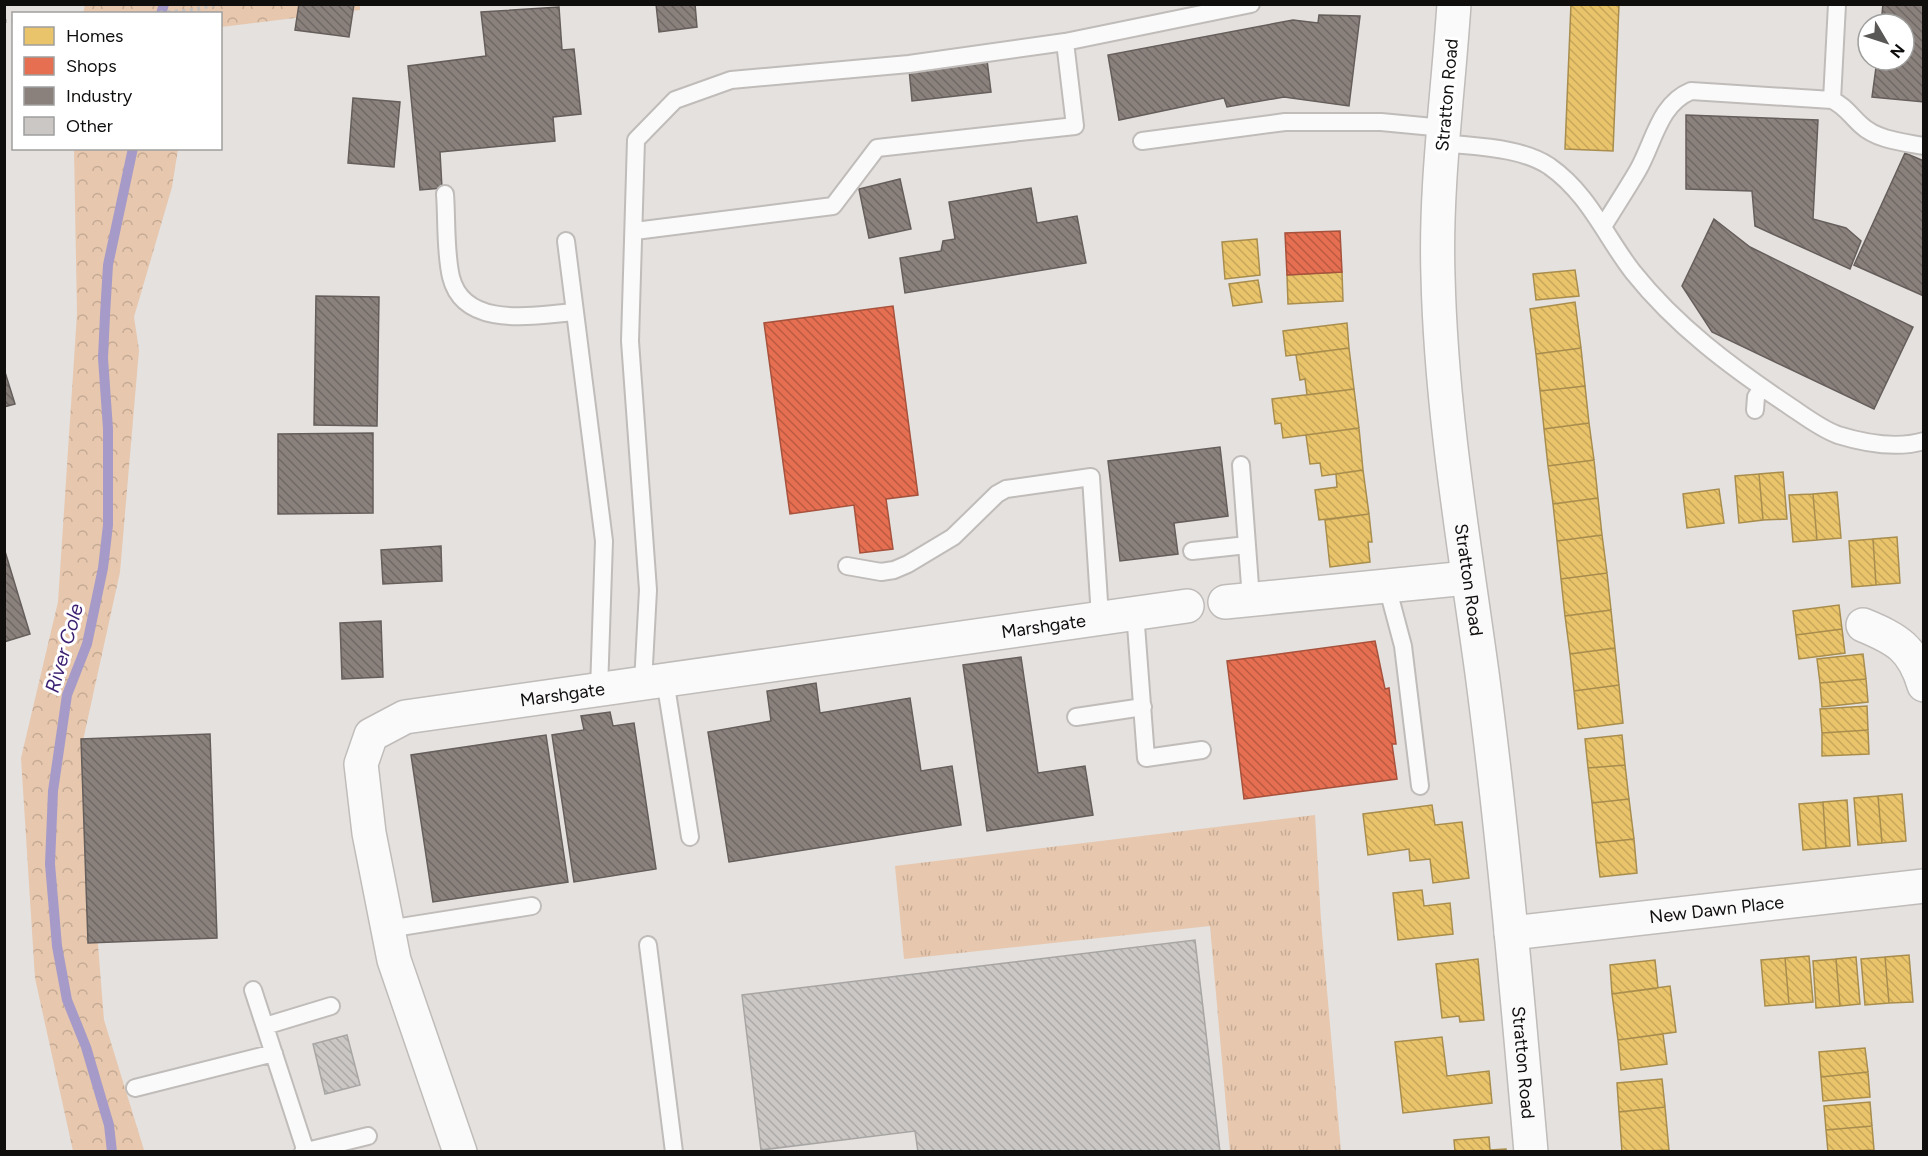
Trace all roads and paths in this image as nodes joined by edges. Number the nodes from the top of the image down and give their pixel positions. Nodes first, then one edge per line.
1 (217, 4) edge
2 (1251, 4) edge
3 (1454, 4) edge
4 (1837, 4) edge
5 (169, 12) edge
6 (1065, 42) junction
7 (1832, 100) junction
8 (1444, 135) junction
9 (1142, 141) dead end
10 (1923, 146) edge
11 (445, 194) dead end
12 (1604, 225) junction
13 (635, 231) junction
14 (566, 241) dead end
15 (575, 312) junction
16 (1762, 388) junction
17 (1755, 410) dead end
18 (1923, 441) edge
19 (1241, 465) dead end
20 (1247, 545) junction
21 (1192, 551) dead end
22 (848, 566) dead end
23 (1467, 578) junction
24 (1387, 586) junction
25 (1238, 601) joint
26 (1187, 606) dead end
27 (1135, 612) junction
28 (1100, 616) junction
29 (1863, 625) dead end
30 (654, 682) junction
31 (1923, 685) edge
32 (599, 690) junction
33 (1143, 707) junction
34 (1076, 717) dead end
35 (1203, 750) dead end
36 (1420, 786) dead end
37 (690, 837) dead end
38 (1923, 886) edge
39 (532, 906) dead end
40 (388, 929) junction
41 (1510, 933) junction
42 (648, 945) dead end
43 (253, 990) dead end
44 (331, 1006) dead end
45 (265, 1026) junction
46 (274, 1053) junction
47 (135, 1088) dead end
48 (368, 1136) dead end
49 (305, 1151) edge
50 (460, 1152) edge
51 (674, 1152) edge
52 (1531, 1152) edge

1 - 5 path
2 - 6 lane
3 - 8 street, Stratton Road
4 - 7 lane
6 - 13 lane
6 - 13 lane
7 - 10 lane
7 - 12 lane
8 - 9 lane
8 - 12 lane
8 - 23 street, Stratton Road
11 - 15 lane
12 - 16 lane
13 - 30 lane
14 - 15 lane
15 - 32 lane
16 - 17 lane
16 - 18 lane
19 - 20 lane
20 - 21 lane
20 - 25 lane
22 - 28 lane
23 - 24 street
23 - 41 street, Stratton Road
24 - 25 street
24 - 36 lane
26 - 27 street, Marshgate
27 - 28 street, Marshgate
27 - 33 lane
28 - 30 street, Marshgate
29 - 31 street
30 - 32 street, Marshgate
30 - 37 lane
32 - 40 street, Marshgate
33 - 34 lane
33 - 35 lane
38 - 41 street, New Dawn Place
39 - 40 lane
40 - 50 street, Marshgate
41 - 52 street, Stratton Road
42 - 51 lane
43 - 45 lane
44 - 45 lane
45 - 46 lane
46 - 47 lane
46 - 49 lane
48 - 49 lane

